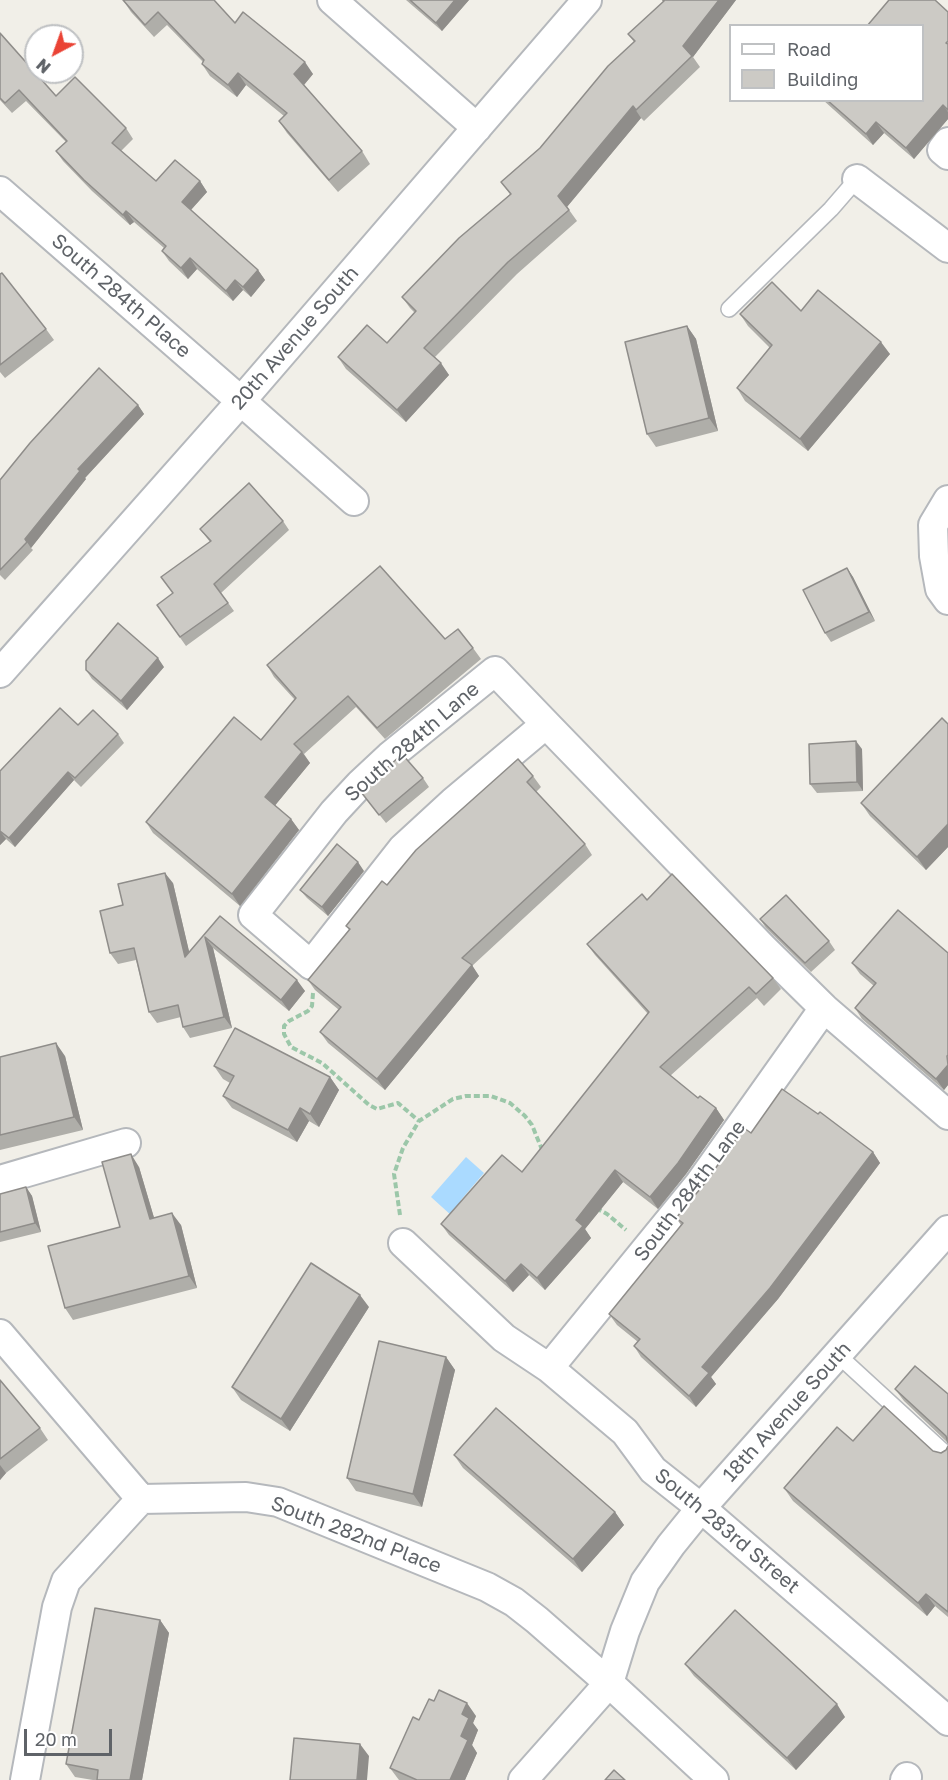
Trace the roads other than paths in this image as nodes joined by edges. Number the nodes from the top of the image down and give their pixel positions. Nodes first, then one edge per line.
1 (332, 0) edge
2 (587, 0) edge
3 (477, 128) junction
4 (948, 142) edge
5 (948, 155) edge
6 (857, 179) joint
7 (0, 191) edge
8 (948, 248) edge
9 (729, 309) dead end
10 (241, 400) junction
11 (948, 500) edge
12 (354, 501) dead end
13 (948, 600) edge
14 (0, 673) edge
15 (546, 724) junction
16 (824, 1008) junction
17 (948, 1115) edge
18 (126, 1143) dead end
19 (0, 1180) edge
20 (948, 1230) edge
21 (403, 1243) road end
22 (0, 1334) edge
23 (838, 1355) junction
24 (549, 1368) junction
25 (948, 1456) edge
26 (141, 1499) junction
27 (701, 1508) junction
28 (609, 1683) junction
29 (948, 1721) edge
30 (25, 1780) edge
31 (523, 1780) edge
32 (714, 1780) edge

1 - 3 street
2 - 3 street, 20th Avenue South
3 - 10 street, 20th Avenue South
4 - 5 street
6 - 8 street
6 - 9 lane
7 - 10 street, South 284th Place
10 - 12 street, South 284th Place
10 - 14 street, 20th Avenue South
11 - 13 street
15 - 15 street, South 284th Lane
15 - 16 street, South 284th Lane
16 - 17 street, South 284th Lane
16 - 24 street, South 284th Lane
18 - 19 street
20 - 23 street, 18th Avenue South
21 - 24 street, South 283rd Street
22 - 26 street
23 - 25 lane
23 - 27 street, 18th Avenue South
24 - 27 street, South 283rd Street
26 - 28 street, South 282nd Place
26 - 30 street
27 - 28 street, 18th Avenue South
27 - 29 street, South 283rd Street
28 - 31 street, 18th Avenue South
28 - 32 street, South 282nd Place

